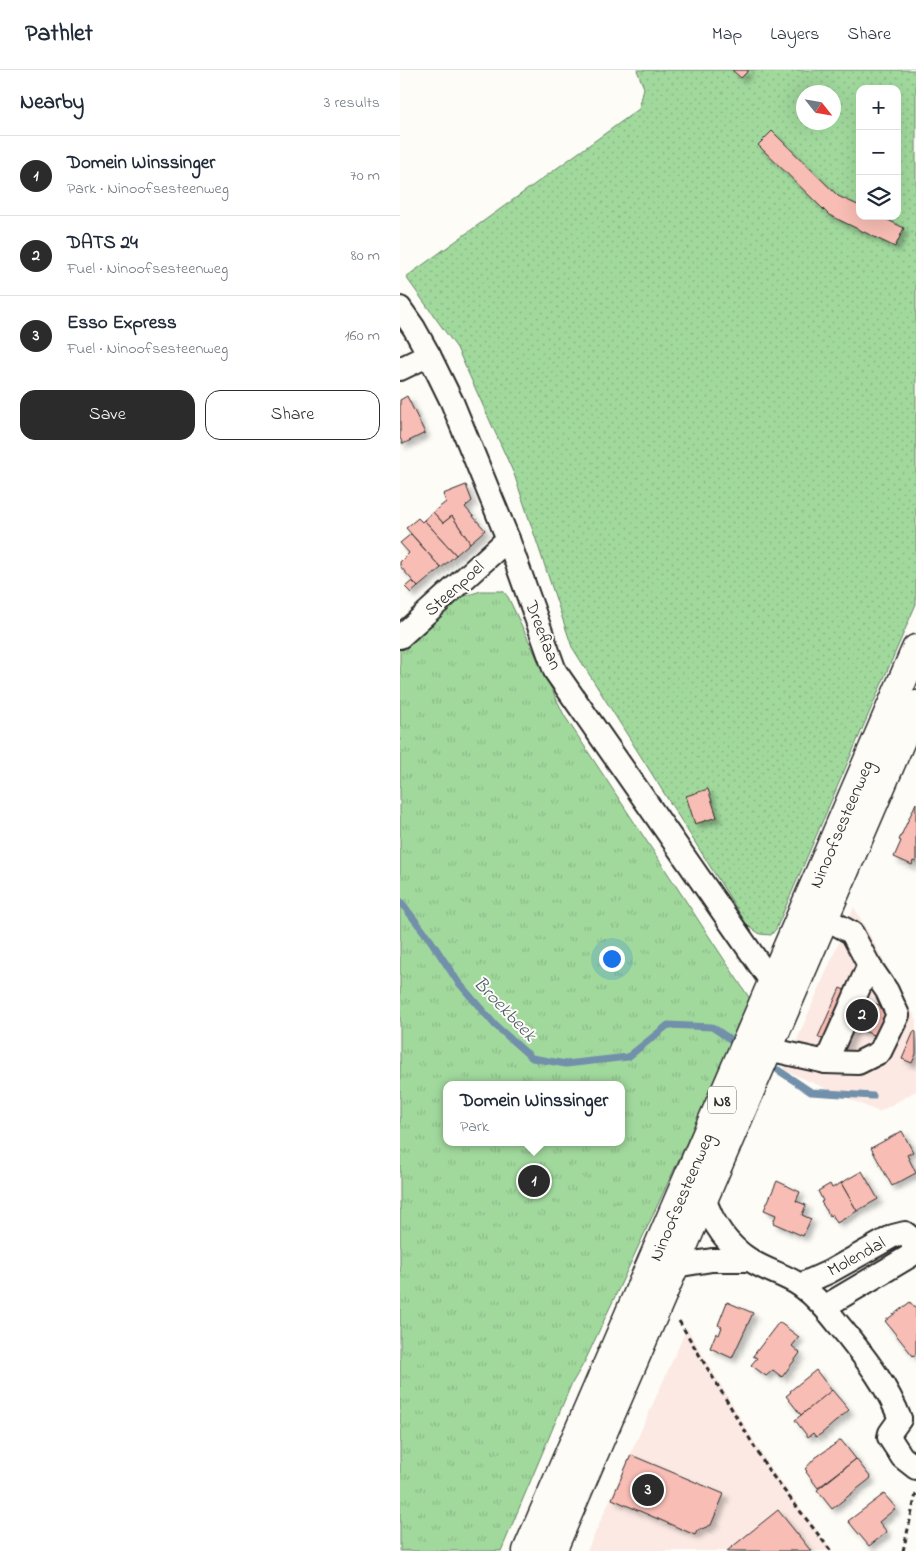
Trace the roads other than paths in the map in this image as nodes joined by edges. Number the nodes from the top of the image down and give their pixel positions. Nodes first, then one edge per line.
1 (400, 308) edge
2 (429, 355) junction
3 (400, 369) edge
4 (508, 539) junction
5 (400, 637) edge
6 (916, 649) edge
7 (916, 705) edge
8 (825, 918) junction
9 (869, 965) junction
10 (773, 984) junction
11 (768, 1049) junction
12 (826, 1062) junction
13 (704, 1197) junction
14 (750, 1260) junction
15 (675, 1266) junction
16 (800, 1285) junction
17 (824, 1307) junction
18 (908, 1421) edge
19 (916, 1468) edge
20 (527, 1551) edge
21 (552, 1551) edge

1 - 2 street, Dreeflaan
2 - 3 street
2 - 4 street, Dreeflaan
4 - 5 street, Steenpoel
4 - 10 street, Dreeflaan
6 - 10 main road, Ninoofsesteenweg / N8
7 - 8 main road, Ninoofsesteenweg / N8
8 - 9 street
8 - 11 main road, Ninoofsesteenweg / N8
9 - 12 street
9 - 12 street
10 - 20 main road, Ninoofsesteenweg / N8
11 - 12 street
11 - 13 main road, Ninoofsesteenweg / N8
13 - 14 street, Molendal
13 - 15 main road, Ninoofsesteenweg / N8
14 - 15 street, Molendal
14 - 16 street, Molendal
15 - 21 main road, Ninoofsesteenweg / N8
16 - 17 street, Molendal
16 - 17 street, Molendal
17 - 18 street, Molendal
18 - 19 street, Molendal

